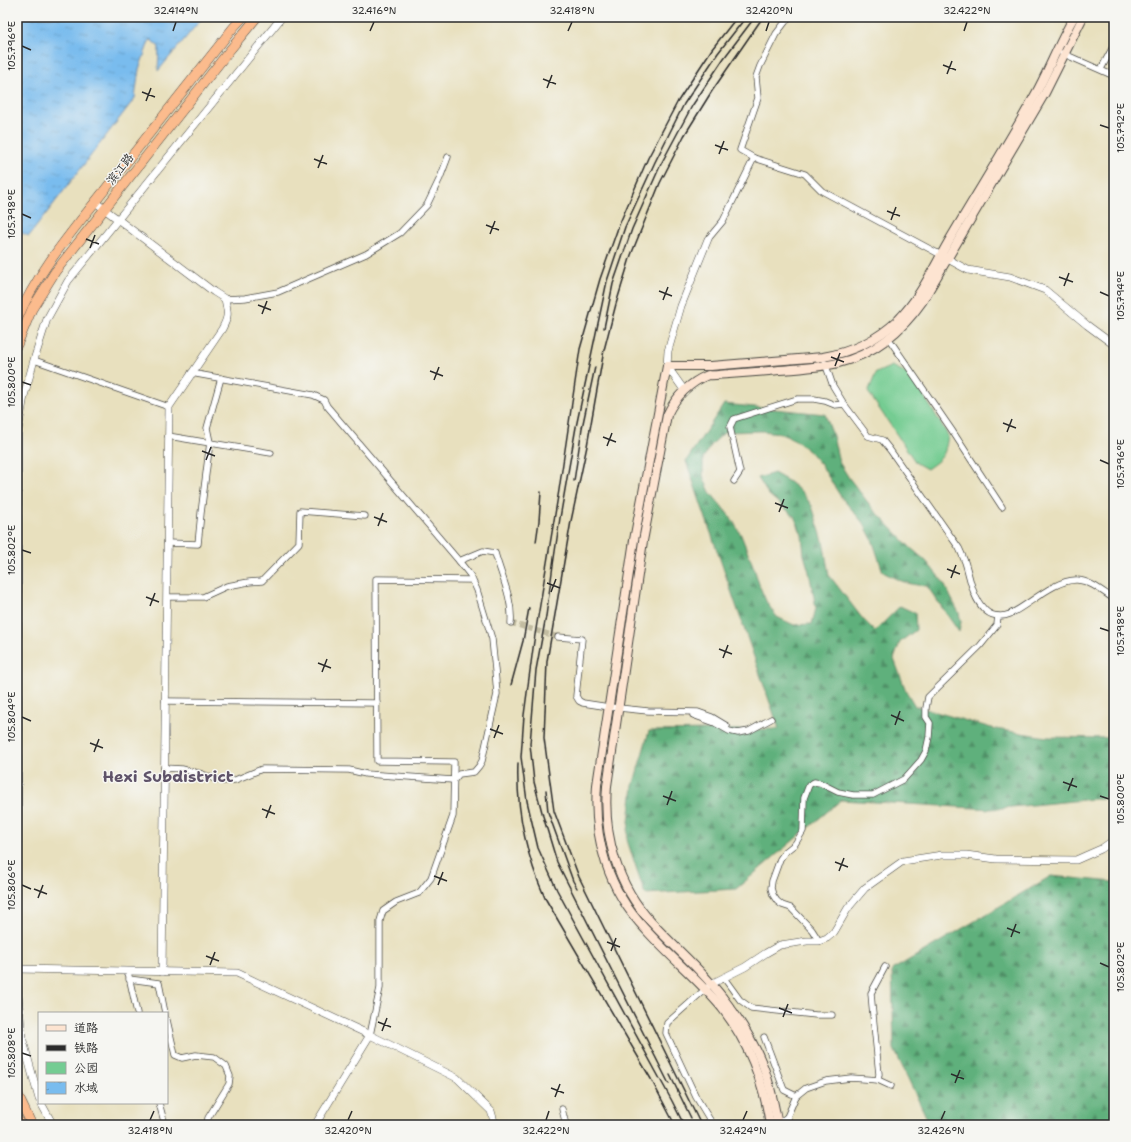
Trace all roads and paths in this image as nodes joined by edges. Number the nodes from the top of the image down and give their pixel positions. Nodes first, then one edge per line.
1 (243, 17) edge
2 (257, 17) edge
3 (276, 17) edge
4 (282, 17) edge
5 (789, 17) edge
6 (1074, 17) edge
7 (1083, 17) edge
8 (269, 32) junction
9 (1114, 46) edge
10 (1056, 50) junction
11 (1064, 54) junction
12 (1101, 70) junction
13 (1114, 76) edge
14 (448, 157) dead end
15 (754, 158) junction
16 (95, 202) junction
17 (104, 209) junction
18 (118, 219) junction
19 (708, 239) joint
20 (944, 257) junction
21 (225, 299) junction
22 (17, 320) edge
23 (889, 339) junction
24 (17, 345) edge
25 (1114, 345) edge
26 (823, 357) junction
27 (34, 360) junction
28 (667, 366) junction
29 (826, 366) junction
30 (192, 373) junction
31 (221, 378) junction
32 (17, 390) edge
33 (684, 390) junction
34 (844, 404) junction
35 (169, 407) junction
36 (21, 410) junction
37 (168, 436) junction
38 (210, 442) junction
39 (271, 453) dead end
40 (734, 481) dead end
41 (1002, 507) dead end
42 (365, 516) dead end
43 (167, 543) junction
44 (459, 561) junction
45 (472, 580) junction
46 (166, 597) junction
47 (1114, 599) edge
48 (998, 616) junction
49 (511, 623) dead end
50 (558, 637) tunnel mouth
51 (165, 701) junction
52 (377, 703) junction
53 (609, 707) junction
54 (618, 708) junction
55 (681, 712) junction
56 (771, 719) dead end
57 (727, 726) dead end
58 (164, 768) junction
59 (453, 780) junction
60 (1114, 840) edge
61 (17, 860) edge
62 (819, 940) junction
63 (885, 967) dead end
64 (17, 970) edge
65 (128, 972) junction
66 (162, 972) junction
67 (724, 978) junction
68 (129, 980) junction
69 (17, 985) edge
70 (708, 986) junction
71 (137, 1012) edge
72 (165, 1012) edge
73 (832, 1015) dead end
74 (168, 1024) edge
75 (370, 1036) junction
76 (764, 1037) dead end
77 (878, 1080) junction
78 (891, 1086) dead end
79 (17, 1091) edge
80 (38, 1095) edge
81 (796, 1096) junction
82 (42, 1104) edge
83 (159, 1104) edge
84 (562, 1109) dead end
85 (787, 1117) junction
86 (17, 1118) edge
87 (21, 1125) edge
88 (32, 1125) edge
89 (54, 1125) edge
90 (164, 1125) edge
91 (207, 1125) edge
92 (315, 1125) edge
93 (495, 1125) edge
94 (566, 1125) edge
95 (713, 1125) edge
96 (775, 1125) edge
97 (791, 1125) edge

1 - 16 highway, 滨江路
2 - 17 highway, 滨江路
3 - 8 street
4 - 8 street
5 - 15 street
6 - 10 main road
7 - 11 main road
8 - 18 street
9 - 12 street
10 - 11 street
10 - 20 main road
11 - 12 street
11 - 20 main road
12 - 13 street
14 - 21 street
15 - 19 street
15 - 20 street
16 - 17 street
16 - 22 highway, 滨江路
17 - 18 street
17 - 24 highway, 滨江路
18 - 21 street
18 - 27 street
19 - 28 street
20 - 23 main road
20 - 25 street
20 - 26 main road
21 - 30 street
23 - 29 main road
23 - 41 street
26 - 28 main road
26 - 29 street
27 - 35 street
27 - 36 street
28 - 33 street
28 - 53 main road
29 - 33 main road
29 - 34 street
30 - 31 street
30 - 35 street
31 - 38 street
31 - 44 street
32 - 36 street
33 - 54 main road
34 - 40 street
34 - 48 street
35 - 37 street
36 - 61 street
37 - 38 street
37 - 43 street
38 - 39 street
38 - 43 street
42 - 46 street
43 - 46 street
44 - 45 street
44 - 49 street
45 - 52 street
45 - 59 street
46 - 51 street
47 - 48 street
48 - 62 street
50 - 53 street
51 - 52 street
51 - 58 street
52 - 59 street
53 - 54 street
53 - 70 main road
54 - 55 street
54 - 70 main road
55 - 56 street
55 - 57 street
58 - 59 street
58 - 66 street
59 - 75 street
60 - 62 street
62 - 67 street
63 - 77 street
64 - 65 street
65 - 66 street
65 - 68 street
66 - 75 street
67 - 70 street
67 - 73 street
68 - 71 street
68 - 72 street
69 - 80 street
70 - 95 street
70 - 96 main road
74 - 91 street
75 - 92 street
75 - 93 street
76 - 81 street
77 - 78 street
77 - 81 street
79 - 88 highway
81 - 85 street
82 - 89 street
83 - 90 street
84 - 94 street
85 - 96 street
85 - 97 street
86 - 87 highway

